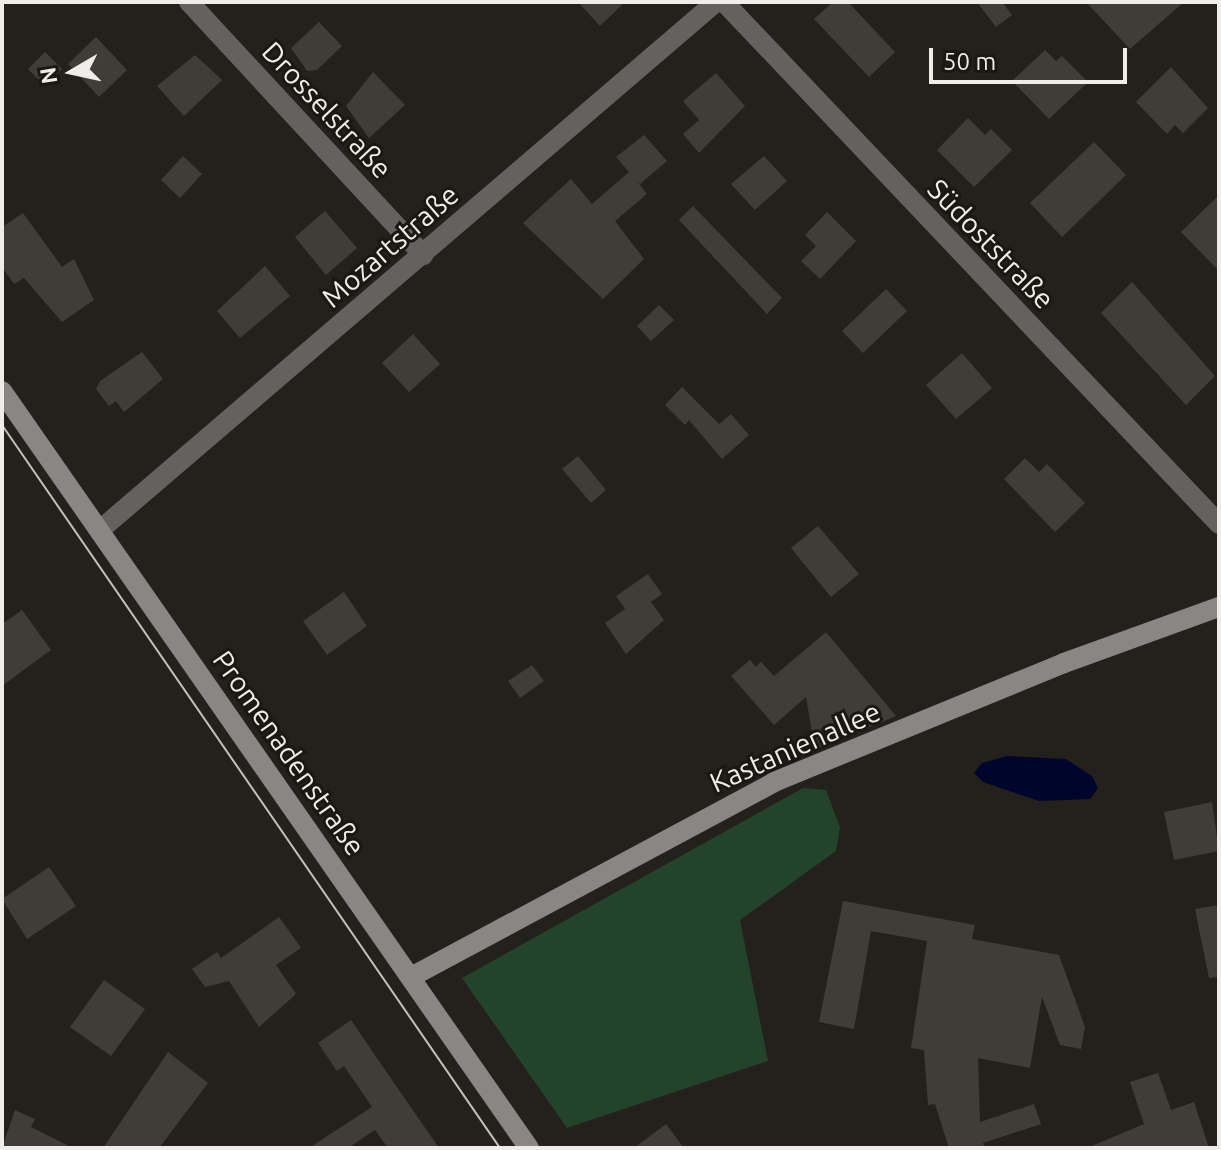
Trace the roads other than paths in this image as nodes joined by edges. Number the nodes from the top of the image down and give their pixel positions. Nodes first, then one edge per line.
1 (189, 2) edge
2 (716, 2) edge
3 (724, 2) edge
4 (423, 255) junction
5 (2, 391) edge
6 (1219, 524) edge
7 (100, 530) junction
8 (1219, 607) edge
9 (411, 977) junction
10 (529, 1148) edge

1 - 4 street, Drosselstraße
2 - 4 street, Mozartstraße
3 - 6 street, Südoststraße
4 - 7 street, Mozartstraße
5 - 7 main road, Promenadenstraße
7 - 9 main road, Promenadenstraße
8 - 9 main road, Kastanienallee
9 - 10 main road, Promenadenstraße

